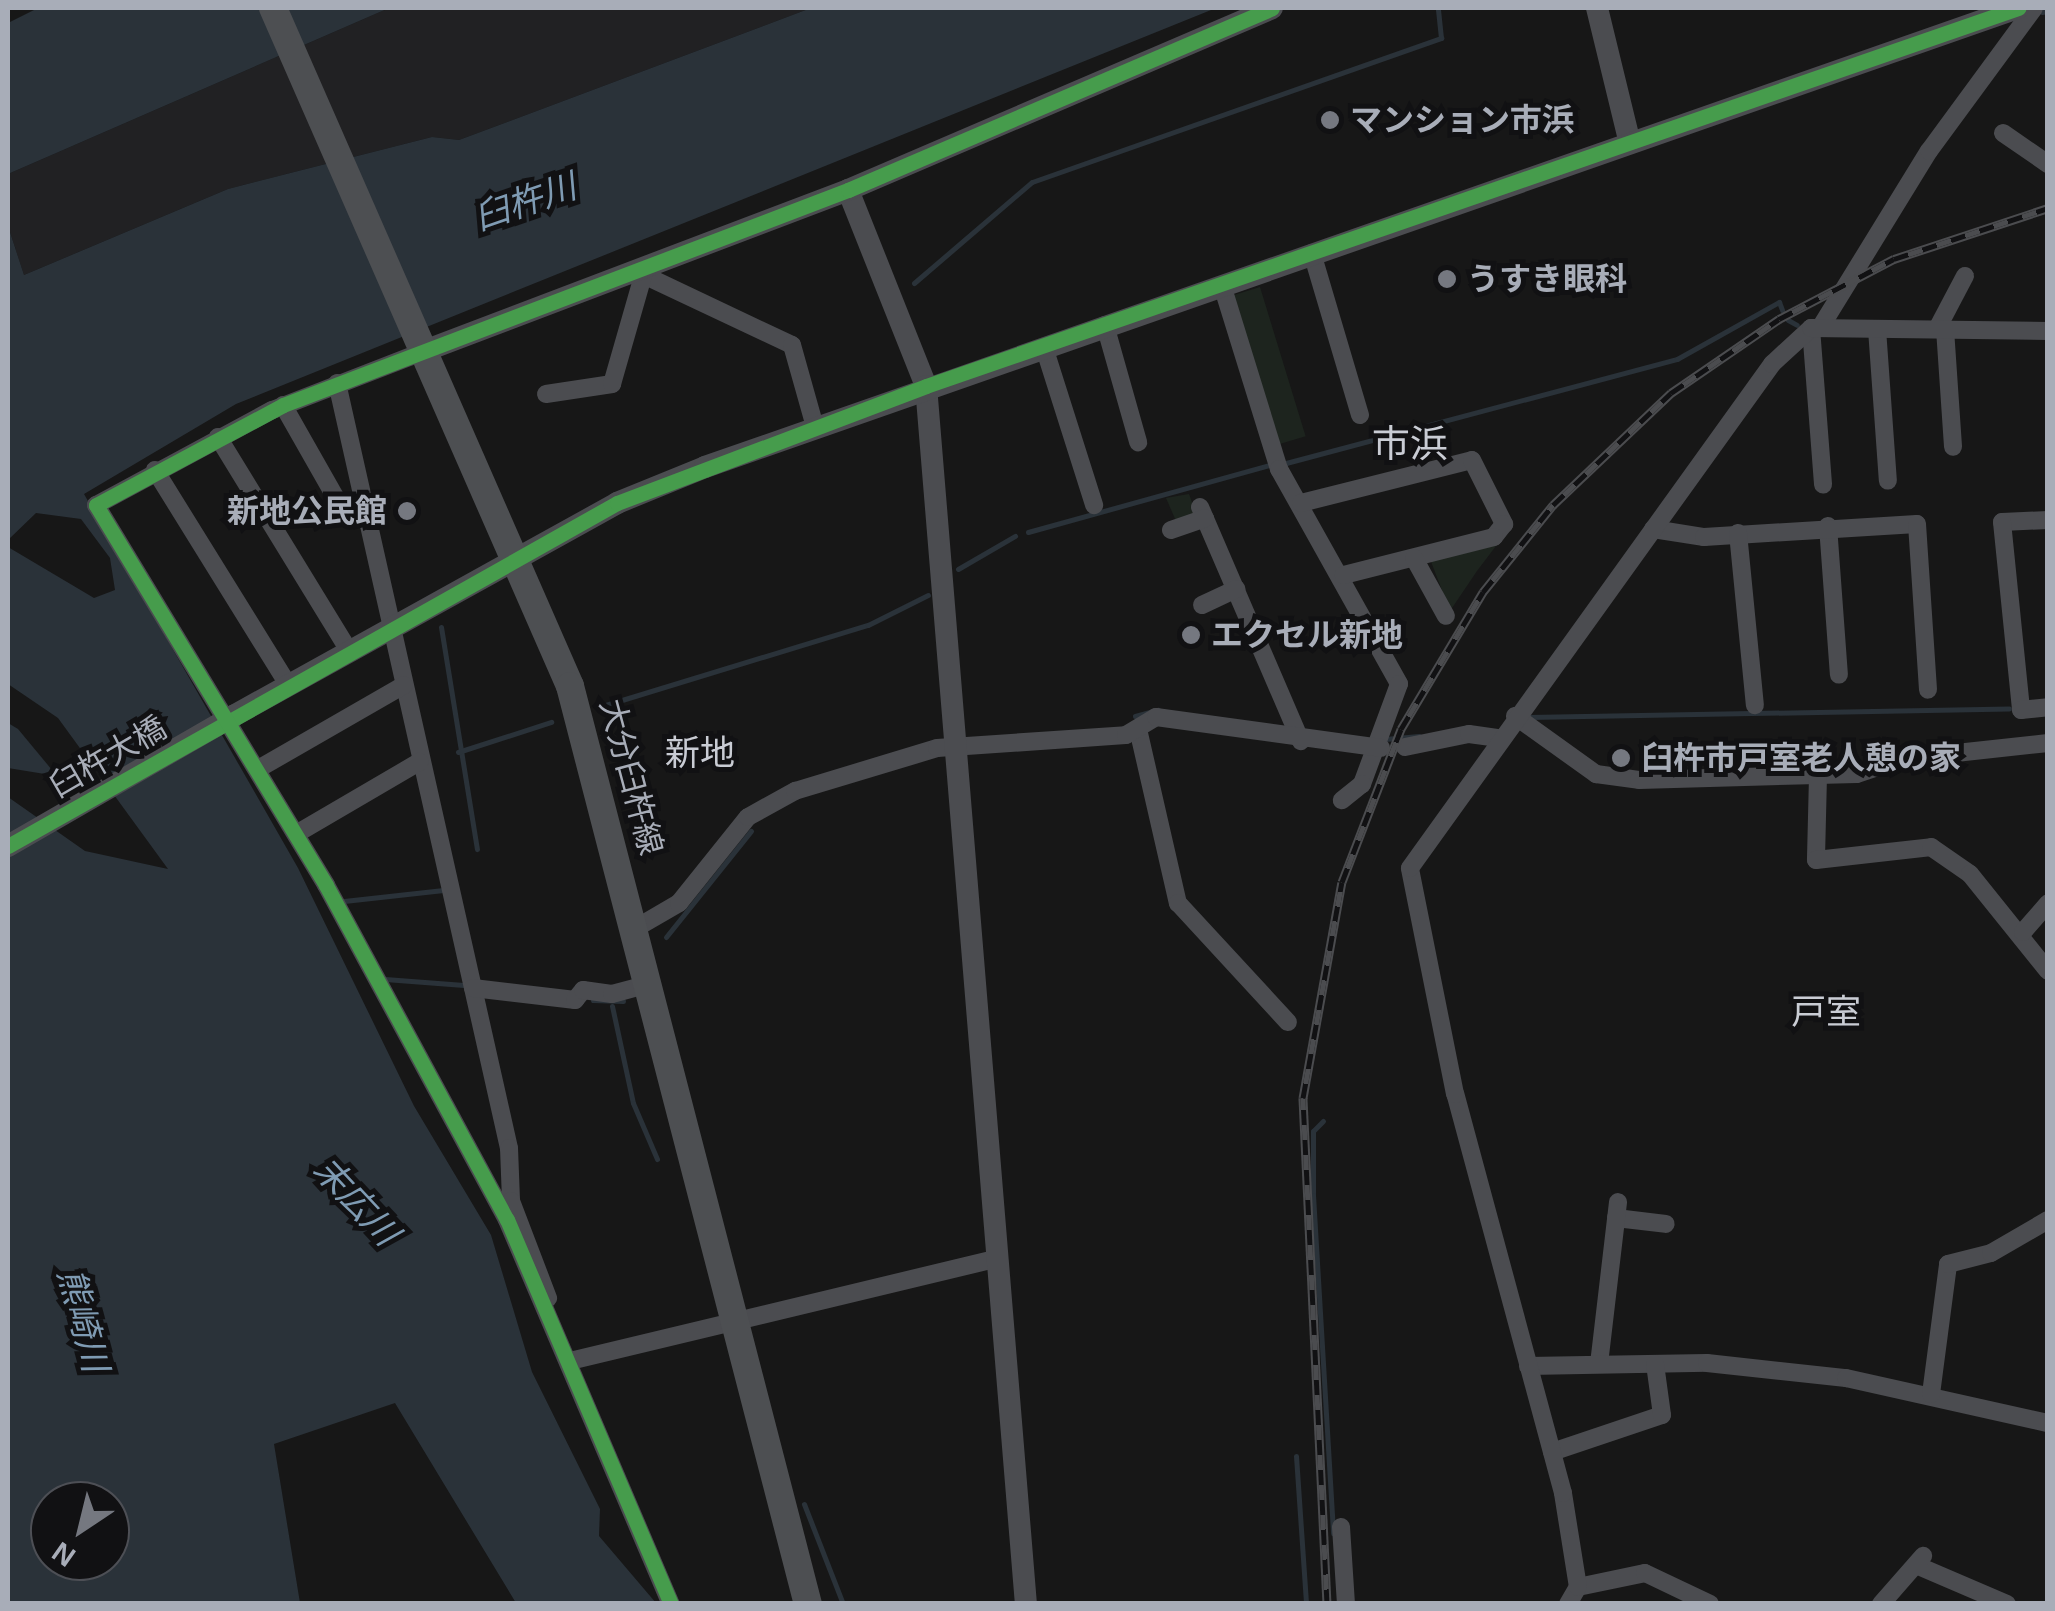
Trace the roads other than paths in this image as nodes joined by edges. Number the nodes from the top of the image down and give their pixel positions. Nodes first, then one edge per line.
1 (273, 8) edge
2 (1272, 8) edge
3 (1597, 8) edge
4 (2018, 8) edge
5 (2034, 8) edge
6 (2003, 133) dead end
7 (1630, 142) junction
8 (2048, 164) edge
9 (848, 190) junction
10 (1312, 253) junction
11 (646, 272) junction
12 (1965, 276) dead end
13 (1222, 285) junction
14 (1105, 326) junction
15 (1816, 328) junction
16 (1877, 328) junction
17 (1941, 329) junction
18 (2048, 331) edge
19 (425, 346) junction
20 (1044, 347) junction
21 (338, 383) junction
22 (926, 386) junction
23 (546, 394) dead end
24 (283, 405) junction
25 (1360, 414) dead end
26 (814, 427) junction
27 (218, 437) junction
28 (1138, 442) dead end
29 (1953, 448) dead end
30 (156, 470) junction
31 (1888, 481) dead end
32 (1823, 485) dead end
33 (363, 503) junction
34 (1301, 503) junction
35 (1094, 505) dead end
36 (2048, 520) edge
37 (1828, 526) junction
38 (1652, 529) junction
39 (1172, 530) dead end
40 (1738, 533) junction
41 (1414, 558) junction
42 (517, 559) junction
43 (1344, 575) junction
44 (1238, 589) junction
45 (1202, 605) dead end
46 (1446, 616) dead end
47 (390, 629) junction
48 (350, 652) junction
49 (1839, 675) dead end
50 (404, 685) junction
51 (289, 686) junction
52 (1928, 690) dead end
53 (1755, 705) dead end
54 (2048, 707) edge
55 (1515, 716) junction
56 (1138, 730) junction
57 (1298, 734) junction
58 (1499, 738) junction
59 (956, 743) junction
60 (2048, 743) edge
61 (1406, 747) dead end
62 (1375, 748) junction
63 (418, 762) junction
64 (258, 768) junction
65 (1818, 776) junction
66 (1342, 800) dead end
67 (296, 834) junction
68 (8, 846) edge
69 (2048, 903) edge
70 (636, 928) junction
71 (2024, 932) junction
72 (2048, 972) edge
73 (650, 984) junction
74 (473, 988) junction
75 (1288, 1022) dead end
76 (2048, 1220) edge
77 (1666, 1224) dead end
78 (998, 1258) junction
79 (546, 1313) junction
80 (736, 1321) junction
81 (570, 1361) junction
82 (1599, 1364) junction
83 (1655, 1364) junction
84 (1528, 1366) junction
85 (1931, 1394) junction
86 (2048, 1424) edge
87 (1552, 1452) junction
88 (1342, 1527) dead end
89 (1578, 1586) junction
90 (671, 1604) edge
91 (808, 1604) edge
92 (1026, 1604) edge
93 (1346, 1604) edge
94 (1568, 1604) edge
95 (1710, 1604) edge
96 (1880, 1604) edge
97 (2007, 1604) edge

1 - 19 main road, 大分臼杵線
2 - 9 street
3 - 7 street
4 - 7 street, 臼杵大橋
5 - 15 street
6 - 8 street
7 - 10 street, 臼杵大橋
9 - 11 street
9 - 22 street
10 - 13 street, 臼杵大橋
10 - 25 street
11 - 19 street
11 - 23 street
11 - 26 street
12 - 17 street
13 - 14 street, 臼杵大橋
13 - 34 street
14 - 20 street, 臼杵大橋
14 - 28 street
15 - 16 street
15 - 32 street
15 - 38 street
16 - 17 street
16 - 31 street
17 - 18 street
17 - 29 street
19 - 21 street
19 - 42 main road, 大分臼杵線
20 - 22 street, 臼杵大橋
20 - 35 street
21 - 24 street
21 - 33 street
22 - 26 street, 臼杵大橋
22 - 59 street
24 - 27 street
24 - 33 street
26 - 42 street, 臼杵大橋
27 - 30 street
27 - 48 street
30 - 51 street
30 - 64 street
33 - 47 street
34 - 41 street
34 - 43 street
36 - 54 street
37 - 40 street
37 - 49 street
37 - 52 street
38 - 40 street
38 - 55 street
39 - 44 street
40 - 53 street
41 - 43 street
41 - 46 street
42 - 47 street, 臼杵大橋
42 - 70 main road, 大分臼杵線
43 - 62 street
44 - 45 street
44 - 57 street
47 - 48 street, 臼杵大橋
47 - 50 street
48 - 51 street, 臼杵大橋
50 - 63 street
50 - 64 street
51 - 68 street, 臼杵大橋, bridge
55 - 58 street
55 - 65 street
56 - 57 street
56 - 59 street
56 - 75 street
57 - 62 street
58 - 61 street
58 - 84 street
59 - 70 street
59 - 78 street
60 - 65 street
62 - 66 street
63 - 67 street
63 - 74 street
64 - 67 street
65 - 71 street
67 - 79 street
69 - 71 street
70 - 73 main road, 大分臼杵線
71 - 72 street
73 - 74 street
73 - 80 main road, 大分臼杵線
74 - 79 street
76 - 85 street
77 - 82 street
78 - 80 street
78 - 92 street
79 - 81 street
80 - 81 street
80 - 91 main road, 大分臼杵線
81 - 90 street
82 - 83 street
82 - 84 street
83 - 85 street
83 - 87 street
84 - 87 street
85 - 86 street
87 - 89 street
88 - 93 street
89 - 94 street
89 - 95 street
96 - 97 street

